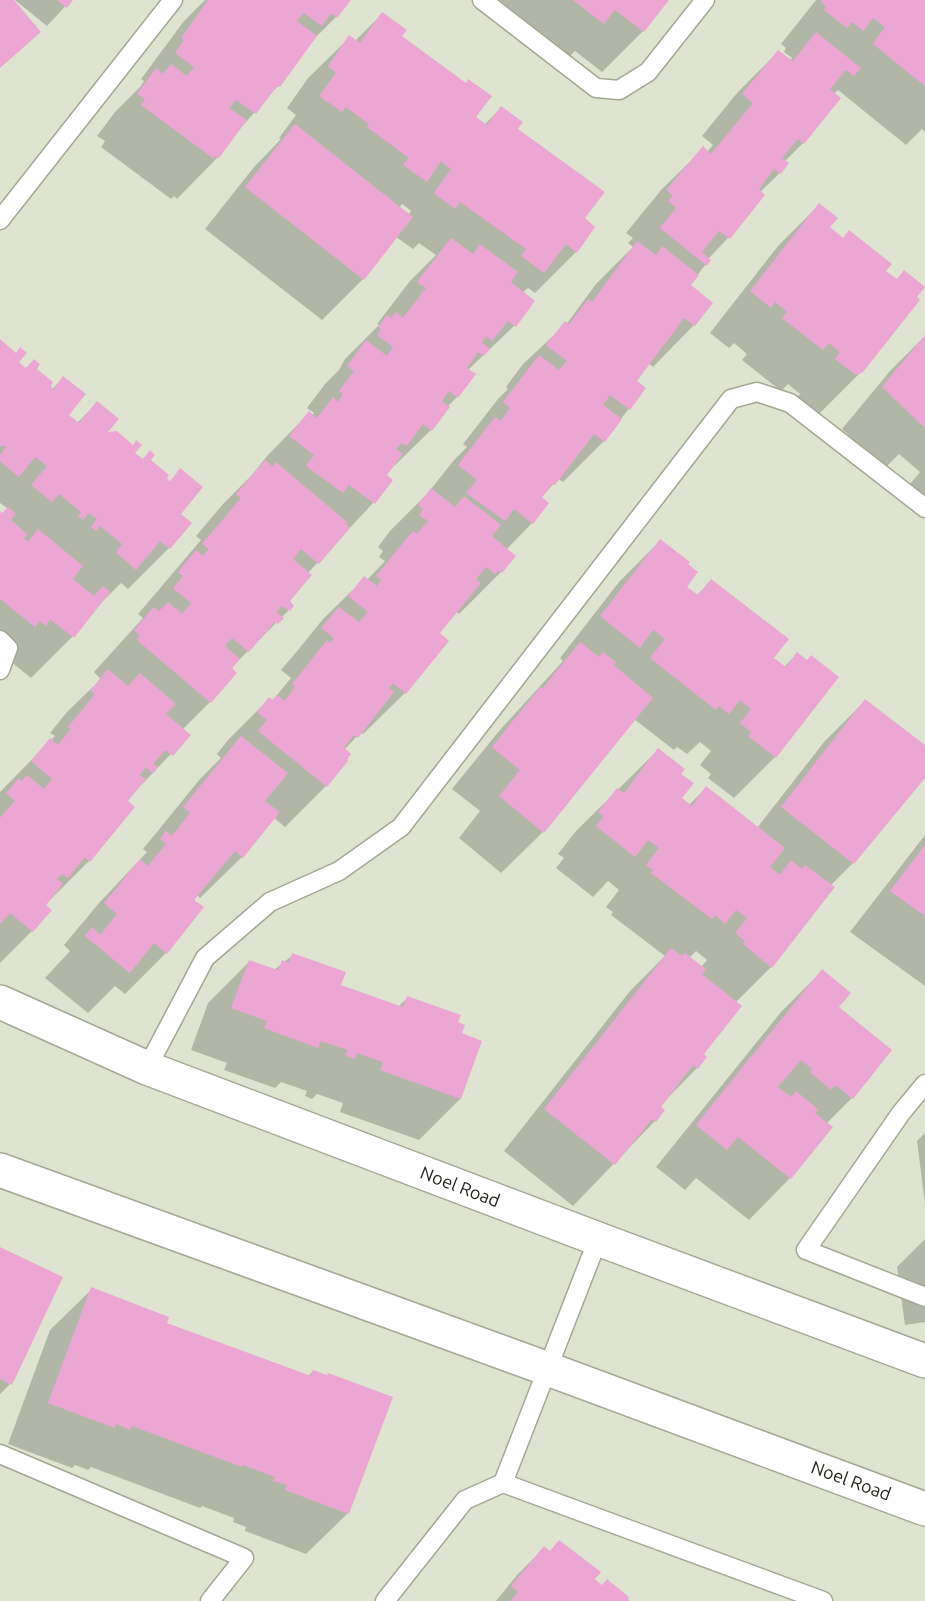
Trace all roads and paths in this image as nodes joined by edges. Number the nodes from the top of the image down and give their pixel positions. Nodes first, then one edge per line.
1 (173, 0) edge
2 (482, 0) edge
3 (705, 0) edge
4 (0, 220) edge
5 (925, 508) edge
6 (0, 640) edge
7 (0, 670) edge
8 (0, 1002) edge
9 (147, 1068) junction
10 (925, 1083) edge
11 (0, 1170) edge
12 (598, 1239) junction
13 (925, 1297) edge
14 (925, 1361) edge
15 (548, 1369) junction
16 (0, 1454) edge
17 (503, 1483) junction
18 (925, 1509) edge
19 (773, 1592) edge
20 (210, 1601) edge
21 (385, 1601) edge
22 (823, 1601) edge

1 - 4 lane
2 - 3 lane
5 - 9 lane
6 - 7 lane
8 - 9 street, Noel Road
9 - 12 street, Noel Road
10 - 13 lane
11 - 15 street, Noel Road
12 - 14 street, Noel Road
12 - 15 lane
15 - 17 lane
15 - 18 street, Noel Road
16 - 20 lane
17 - 19 lane
17 - 21 lane
19 - 22 lane

